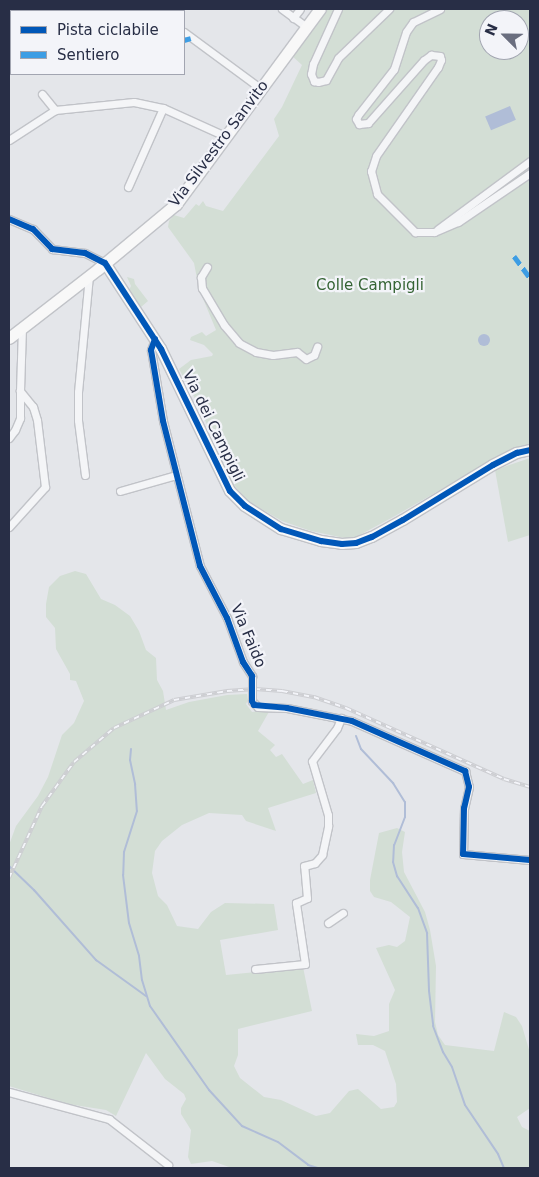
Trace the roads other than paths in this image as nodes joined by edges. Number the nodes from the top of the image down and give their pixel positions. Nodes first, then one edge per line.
1 (282, 9) edge
2 (300, 9) edge
3 (320, 9) edge
4 (338, 9) edge
5 (389, 9) edge
6 (440, 9) edge
7 (293, 18) junction
8 (306, 26) junction
9 (187, 39) edge
10 (260, 88) junction
11 (42, 94) dead end
12 (163, 108) junction
13 (55, 110) junction
14 (226, 136) junction
15 (9, 140) edge
16 (530, 161) edge
17 (530, 173) edge
18 (128, 186) dead end
19 (9, 219) edge
20 (434, 232) junction
21 (105, 264) junction
22 (207, 267) dead end
23 (89, 276) junction
24 (22, 329) junction
25 (9, 338) edge
26 (155, 339) junction
27 (317, 347) dead end
28 (20, 391) junction
29 (9, 438) edge
30 (530, 450) edge
31 (85, 475) dead end
32 (176, 475) junction
33 (120, 491) dead end
34 (9, 526) edge
35 (341, 718) junction
36 (530, 860) edge
37 (343, 913) dead end
38 (328, 923) dead end
39 (255, 969) dead end
40 (9, 1092) edge
41 (168, 1165) dead end

1 - 7 street
2 - 7 street
3 - 8 main road, Via Silvestro Sanvito
4 - 5 street
6 - 20 street
7 - 8 street
8 - 10 main road, Via Silvestro Sanvito
9 - 10 street
10 - 14 main road, Via Silvestro Sanvito
11 - 13 street
12 - 13 street
12 - 14 street
12 - 18 street
13 - 15 street
14 - 21 main road, Via Silvestro Sanvito
16 - 20 street
17 - 20 street
19 - 21 street
21 - 23 main road, Via Silvestro Sanvito
21 - 26 street, Via dei Campigli
22 - 27 street
23 - 24 main road, Via Silvestro Sanvito
23 - 31 street
24 - 25 main road, Via Silvestro Sanvito
24 - 28 street
26 - 30 street, Via dei Campigli
26 - 32 street, Via Faido
28 - 29 street
28 - 34 street
32 - 33 street
32 - 35 street, Via Faido, bridge
35 - 36 street, Via Faido
35 - 39 street
37 - 38 street
40 - 41 street

